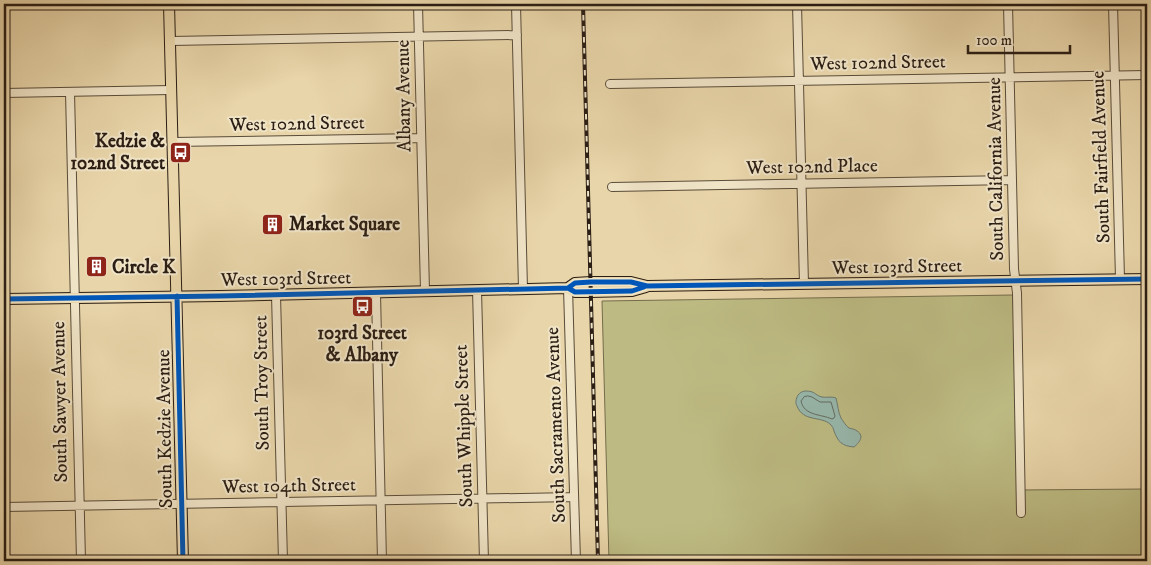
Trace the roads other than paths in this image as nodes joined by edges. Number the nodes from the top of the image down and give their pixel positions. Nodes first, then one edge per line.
1 (169, 4) edge
2 (418, 4) edge
3 (516, 4) edge
4 (797, 4) edge
5 (1008, 4) edge
6 (1113, 4) edge
7 (517, 35) junction
8 (419, 37) junction
9 (170, 41) junction
10 (1147, 75) edge
11 (1114, 76) junction
12 (1009, 77) junction
13 (799, 81) junction
14 (610, 84) dead end
15 (171, 90) junction
16 (70, 92) junction
17 (4, 93) edge
18 (421, 138) junction
19 (173, 142) junction
20 (1012, 180) junction
21 (801, 184) junction
22 (612, 186) dead end
23 (1120, 279) junction
24 (1147, 279) edge
25 (1016, 281) junction
26 (804, 284) junction
27 (568, 288) junction
28 (523, 289) junction
29 (477, 290) junction
30 (425, 291) junction
31 (376, 292) junction
32 (276, 295) junction
33 (177, 296) junction
34 (74, 298) junction
35 (4, 299) edge
36 (574, 497) junction
37 (482, 499) junction
38 (380, 500) junction
39 (282, 502) junction
40 (182, 503) junction
41 (79, 506) junction
42 (4, 507) edge
43 (1021, 513) dead end
44 (80, 561) edge
45 (183, 561) edge
46 (283, 561) edge
47 (382, 561) edge
48 (484, 561) edge
49 (576, 561) edge

1 - 9 main road, South Kedzie Avenue
2 - 8 street, Albany Avenue
3 - 7 street
4 - 13 street
5 - 12 street, South California Avenue
6 - 11 street, South Fairfield Avenue
7 - 8 street
7 - 28 street
8 - 9 street
8 - 18 street, Albany Avenue
9 - 15 main road, South Kedzie Avenue
10 - 11 street, West 102nd Street
11 - 12 street, West 102nd Street
11 - 23 street, South Fairfield Avenue
12 - 13 street, West 102nd Street
12 - 20 street, South California Avenue
13 - 14 street, West 102nd Street
13 - 21 street
15 - 16 street
15 - 19 main road, South Kedzie Avenue
16 - 17 street
16 - 34 street, South Sawyer Avenue
18 - 19 street, West 102nd Street
18 - 30 street, Albany Avenue
19 - 33 main road, South Kedzie Avenue
20 - 21 street, West 102nd Place
20 - 25 street, South California Avenue
21 - 22 street, West 102nd Place
21 - 26 street
23 - 24 main road, West 103rd Street
23 - 25 main road, West 103rd Street
25 - 26 main road, West 103rd Street
25 - 43 street, South California Avenue
26 - 27 main road, West 103rd Street
27 - 28 main road, West 103rd Street
27 - 36 street, South Sacramento Avenue
28 - 29 main road, West 103rd Street
29 - 30 main road, West 103rd Street
29 - 37 street, South Whipple Street
30 - 31 main road, West 103rd Street
31 - 32 main road, West 103rd Street
31 - 38 street
32 - 33 main road, West 103rd Street
32 - 39 street, South Troy Street
33 - 34 main road, West 103rd Street
33 - 40 main road, South Kedzie Avenue
34 - 35 main road, West 103rd Street
34 - 41 street, South Sawyer Avenue
36 - 37 street, West 104th Street
36 - 49 street, South Sacramento Avenue
37 - 38 street, West 104th Street
37 - 48 street, South Whipple Street
38 - 39 street, West 104th Street
38 - 47 street
39 - 40 street, West 104th Street
39 - 46 street, South Troy Street
40 - 41 street, West 104th Street
40 - 45 main road, South Kedzie Avenue
41 - 42 street, West 104th Street
41 - 44 street, South Sawyer Avenue

